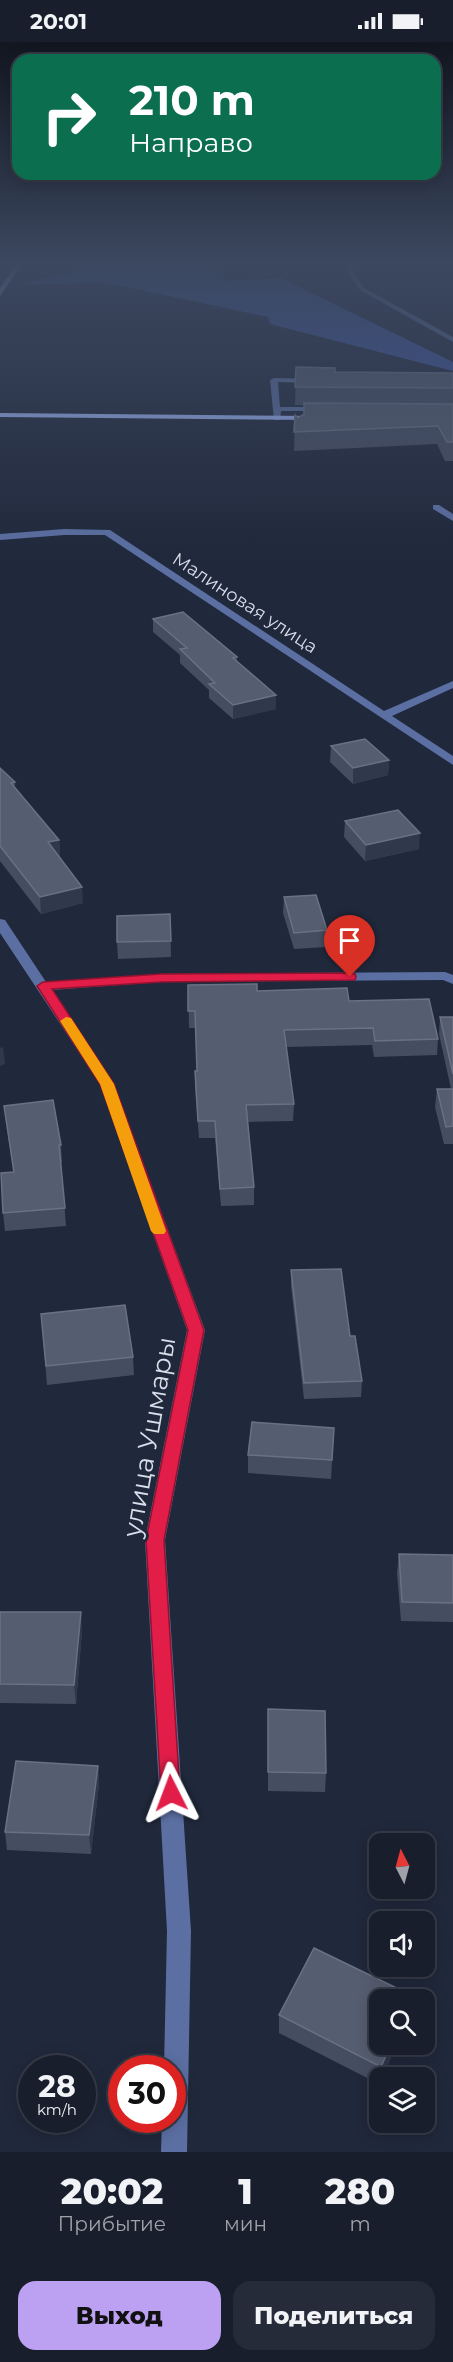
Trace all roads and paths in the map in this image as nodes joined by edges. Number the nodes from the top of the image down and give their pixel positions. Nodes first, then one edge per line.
1 (322, 381) edge
2 (276, 413) junction
3 (333, 414) joint
4 (0, 415) edge
5 (297, 418) junction
6 (298, 431) edge
7 (436, 507) dead end
8 (453, 518) edge
9 (0, 537) edge
10 (453, 684) edge
11 (384, 715) junction
12 (453, 761) edge
13 (0, 923) edge
14 (453, 980) edge
15 (43, 986) junction
16 (174, 2152) edge

1 - 2 street
2 - 3 street
2 - 4 main road
2 - 5 main road
3 - 5 main road
5 - 6 street
7 - 8 street
9 - 11 street, Малиновая улица
10 - 11 street
11 - 12 street, Малиновая улица
13 - 15 street, улица Ушмары
14 - 15 street
15 - 16 street, улица Ушмары

